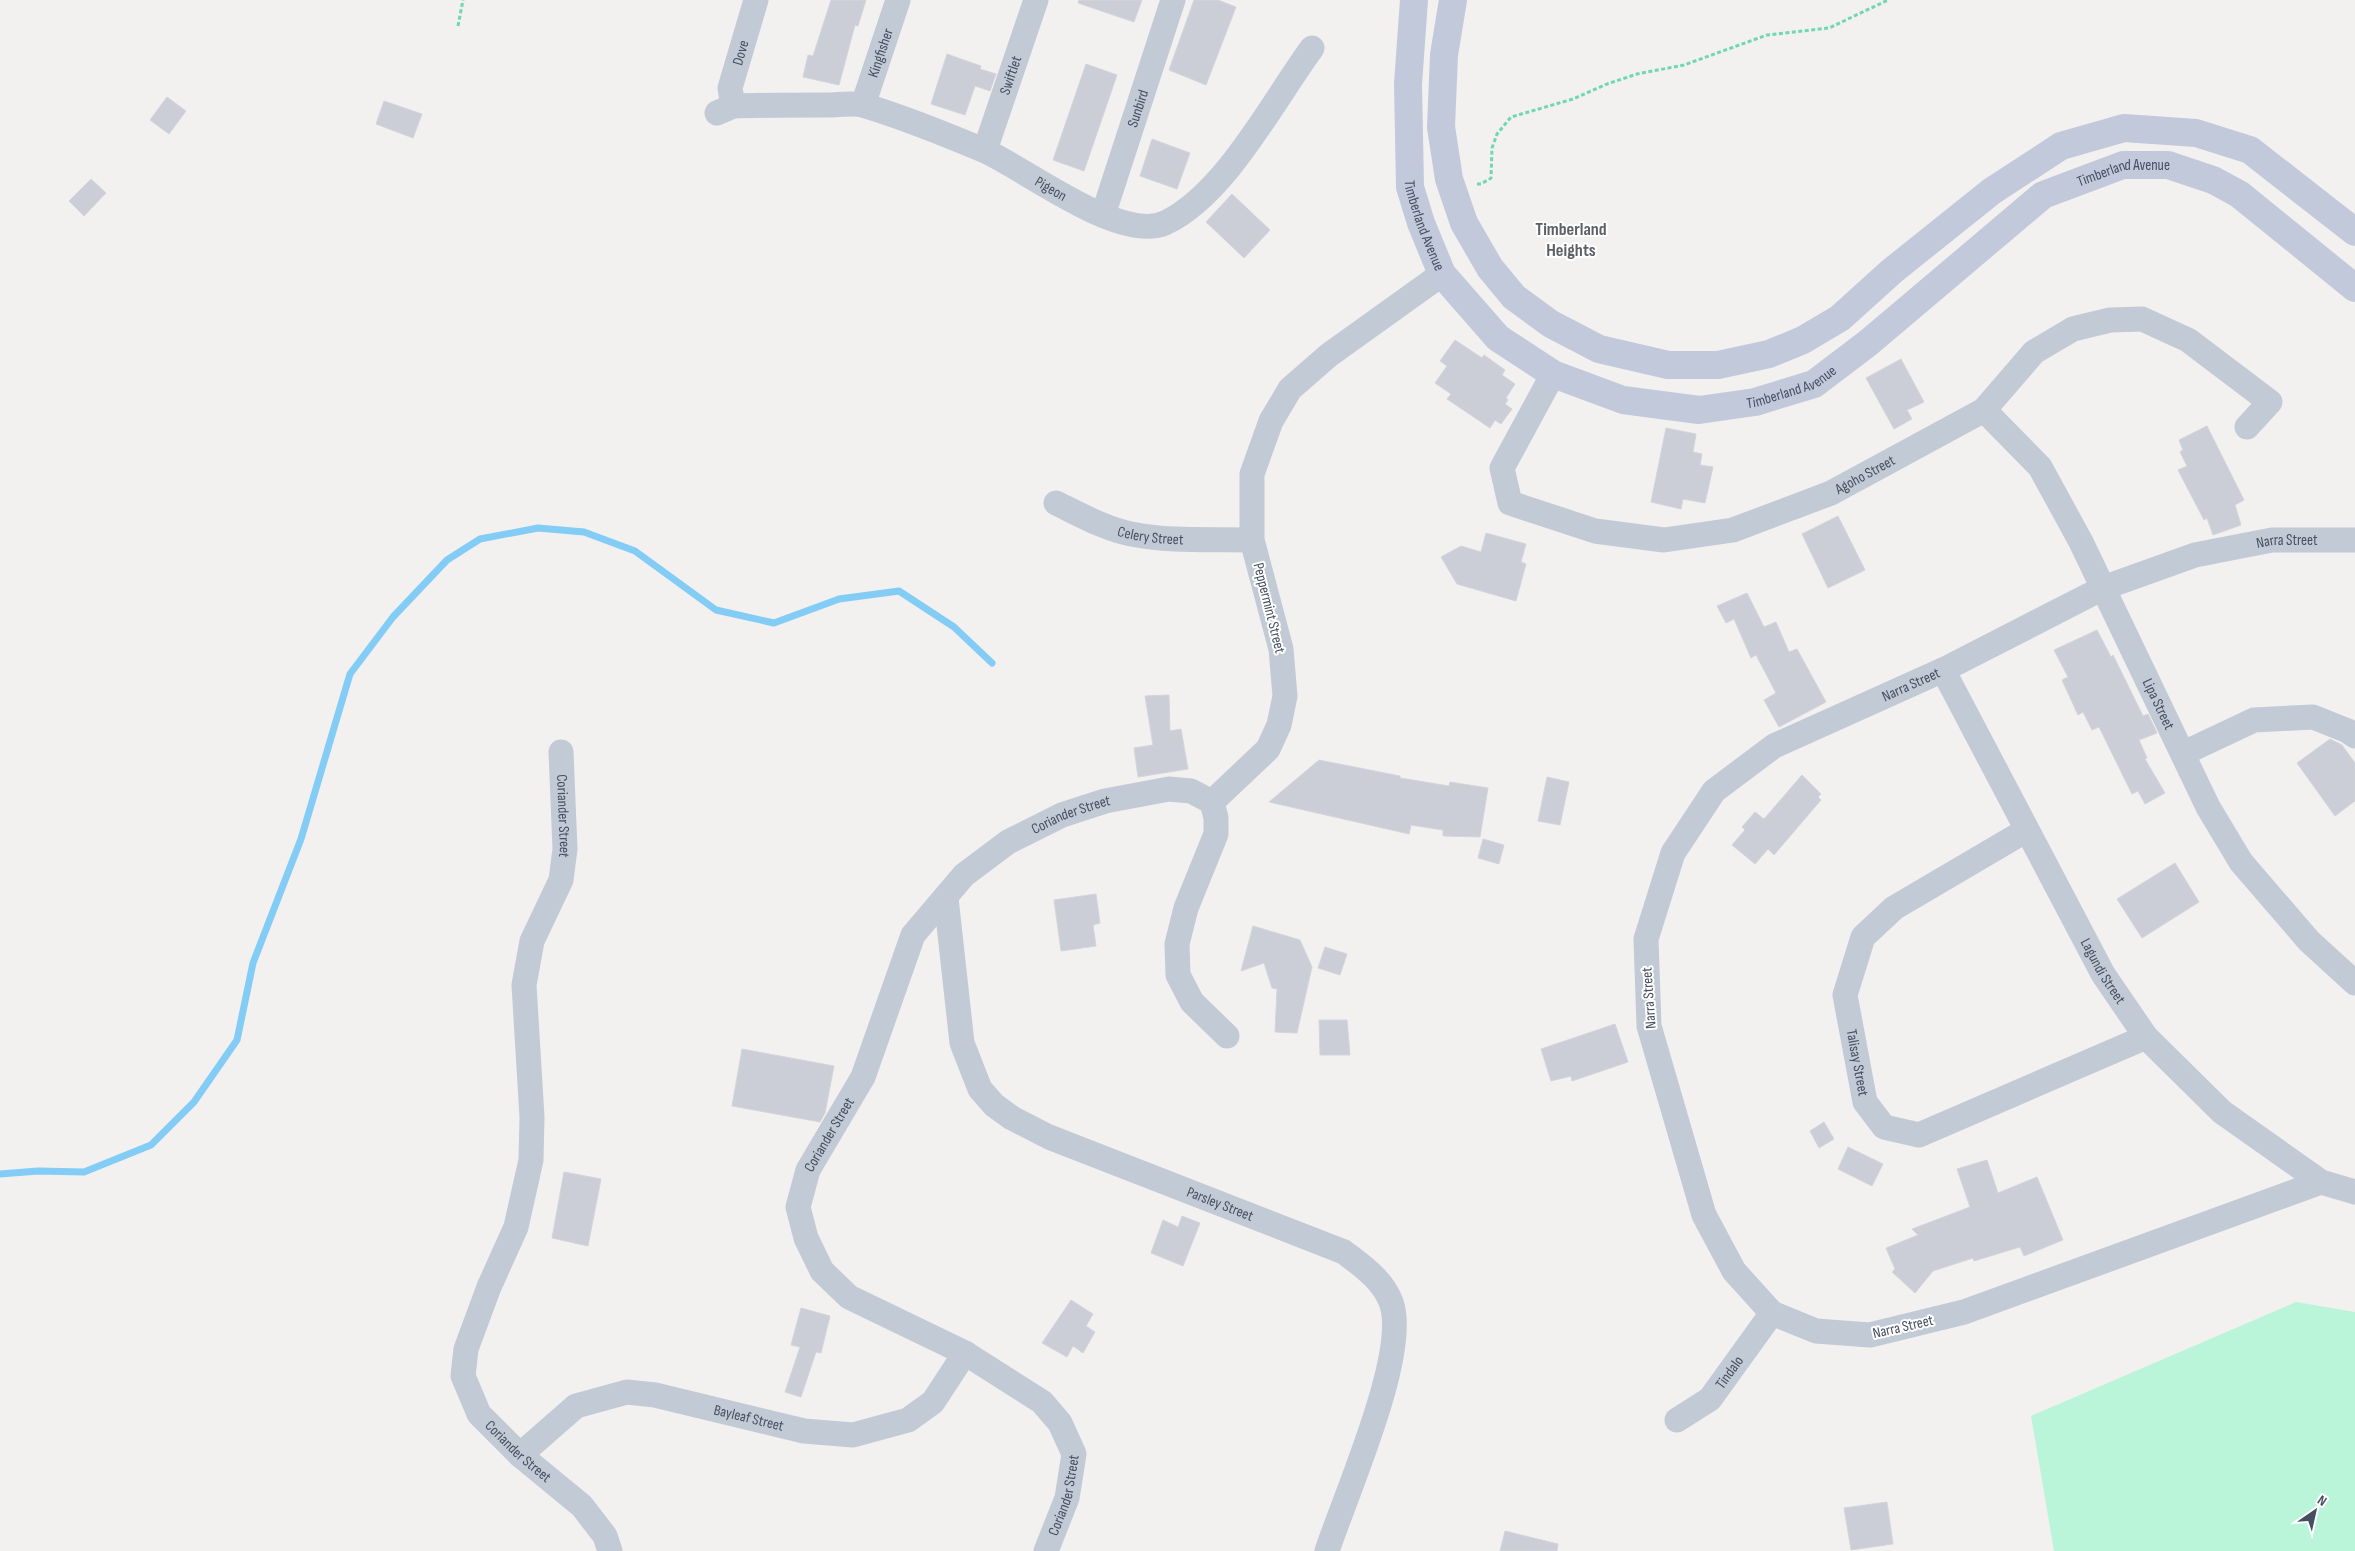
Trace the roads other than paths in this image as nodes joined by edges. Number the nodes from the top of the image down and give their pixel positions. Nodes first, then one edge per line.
1 (756, 0) edge
2 (898, 0) edge
3 (1036, 0) edge
4 (1173, 0) edge
5 (1414, 0) edge
6 (1453, 0) edge
7 (1312, 48) dead end
8 (863, 105) junction
9 (725, 110) joint
10 (984, 150) junction
11 (1103, 215) junction
12 (2355, 232) edge
13 (1892, 271) junction
14 (1442, 274) junction
15 (2355, 288) edge
16 (1915, 302) junction
17 (1553, 374) junction
18 (1984, 410) junction
19 (2247, 427) dead end
20 (1056, 503) dead end
21 (1252, 540) junction
22 (2355, 540) edge
23 (2103, 588) junction
24 (1943, 670) junction
25 (2355, 736) edge
26 (561, 752) dead end
27 (2184, 752) junction
28 (1212, 802) junction
29 (2025, 830) junction
30 (946, 898) junction
31 (2355, 983) edge
32 (1227, 1036) dead end
33 (2146, 1037) junction
34 (2321, 1182) junction
35 (2355, 1192) edge
36 (1772, 1313) junction
37 (965, 1354) junction
38 (1676, 1420) dead end
39 (520, 1456) junction
40 (610, 1551) edge
41 (1046, 1551) edge
42 (1327, 1551) edge

1 - 9 street, Dove
2 - 8 street, Kingfisher
3 - 10 street, Swiftlet
4 - 11 street, Sunbird
5 - 14 street, Timberland Avenue
6 - 13 street
7 - 11 street, Pigeon
8 - 9 street, Pigeon
8 - 10 street, Pigeon
10 - 11 street, Pigeon
12 - 13 street
13 - 16 street
14 - 17 street, Timberland Avenue
14 - 21 street, Peppermint Street
15 - 16 street, Timberland Avenue
16 - 17 street, Timberland Avenue
17 - 18 street, Agoho Street
18 - 19 street, Agoho Street
18 - 23 street, Lipa Street
20 - 21 street, Celery Street
21 - 28 street, Peppermint Street
22 - 23 street, Narra Street
23 - 24 street, Narra Street
23 - 27 street, Lipa Street
24 - 29 street, Lagundi Street
24 - 36 street, Narra Street
25 - 27 street
26 - 39 street, Coriander Street
27 - 31 street, Lipa Street
28 - 30 street, Coriander Street
28 - 32 street
29 - 33 street, Lagundi Street
29 - 33 street, Talisay Street
30 - 37 street, Coriander Street
30 - 42 street, Parsley Street
33 - 34 street, Lagundi Street
34 - 35 street, Lagundi Street
34 - 36 street, Narra Street
36 - 38 street, Tindalo
37 - 39 street, Bayleaf Street
37 - 41 street, Coriander Street
39 - 40 street, Coriander Street

